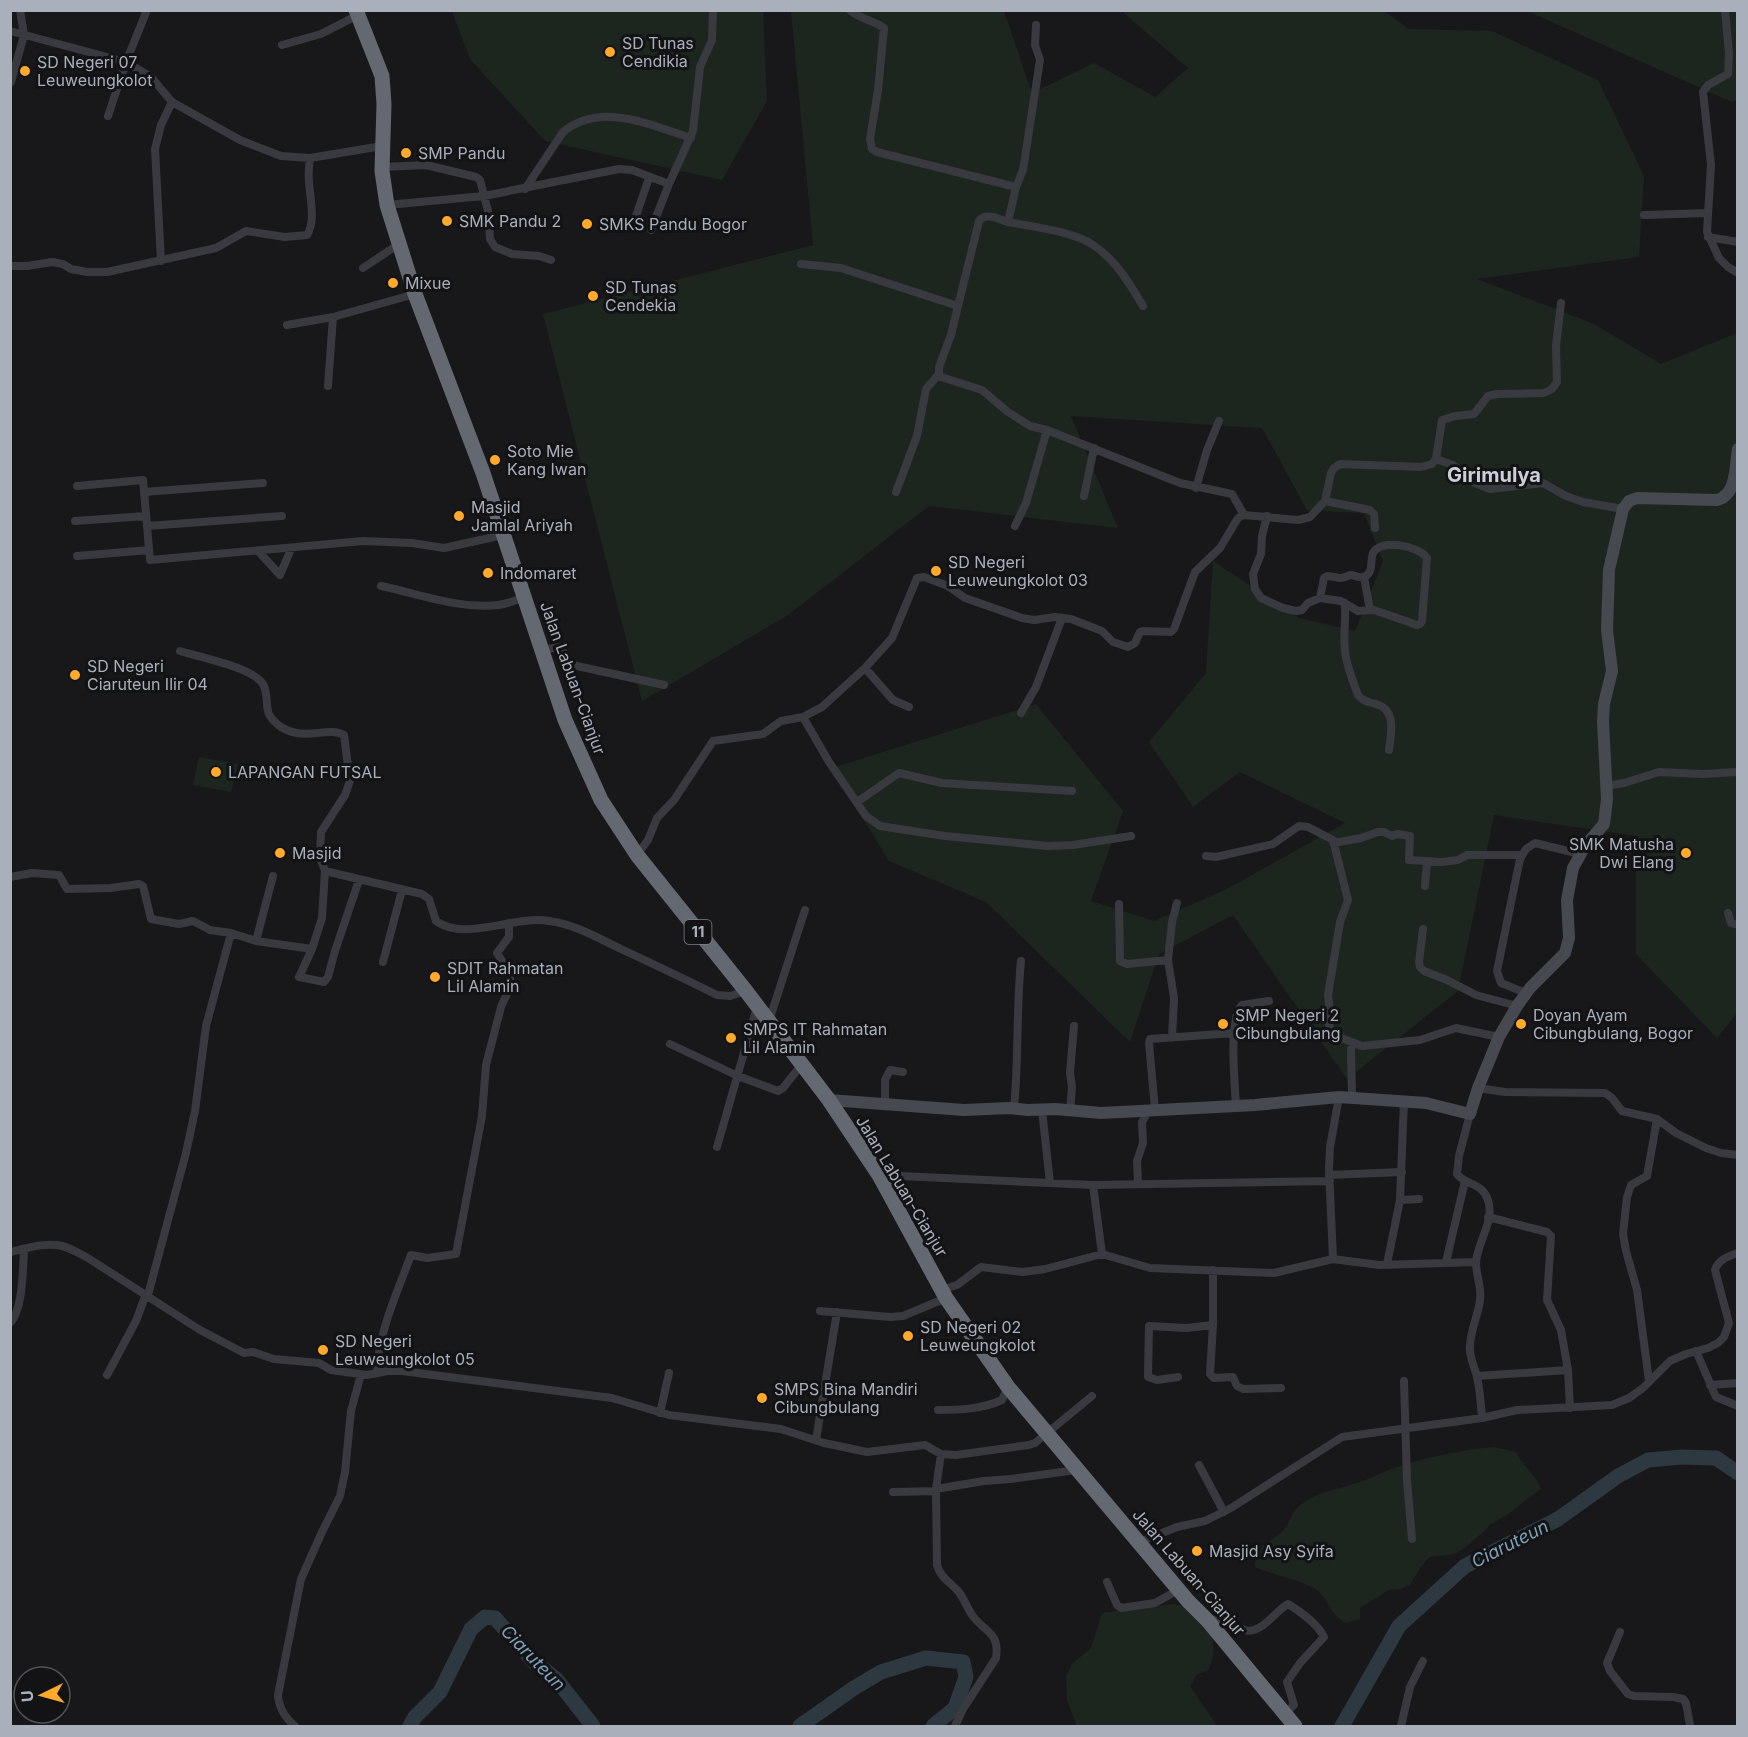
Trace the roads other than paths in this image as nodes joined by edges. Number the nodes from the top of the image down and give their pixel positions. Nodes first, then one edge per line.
1 (20, 10) edge
2 (147, 10) edge
3 (713, 10) edge
4 (850, 10) edge
5 (1725, 10) edge
6 (357, 13) edge
7 (1036, 25) dead end
8 (10, 32) edge
9 (24, 35) junction
10 (282, 45) dead end
11 (126, 62) junction
12 (11, 82) edge
13 (172, 102) junction
14 (108, 116) dead end
15 (691, 138) junction
16 (382, 146) junction
17 (310, 158) junction
18 (383, 167) junction
19 (649, 178) junction
20 (669, 184) junction
21 (1016, 187) junction
22 (525, 189) junction
23 (484, 196) junction
24 (387, 205) junction
25 (1708, 213) junction
26 (1644, 215) dead end
27 (636, 216) dead end
28 (1008, 222) junction
29 (651, 230) dead end
30 (1708, 237) junction
31 (1737, 242) edge
32 (399, 244) junction
33 (551, 260) dead end
34 (161, 261) junction
35 (801, 264) dead end
36 (10, 266) edge
37 (363, 268) dead end
38 (1737, 273) edge
39 (415, 294) junction
40 (1561, 303) dead end
41 (958, 306) junction
42 (1143, 306) dead end
43 (333, 317) junction
44 (287, 326) dead end
45 (939, 374) junction
46 (328, 386) dead end
47 (1219, 421) dead end
48 (1047, 430) junction
49 (1094, 448) junction
50 (1737, 449) edge
51 (1436, 459) junction
52 (264, 483) dead end
53 (77, 486) dead end
54 (1196, 488) junction
55 (144, 492) junction
56 (896, 492) dead end
57 (1084, 496) dead end
58 (1325, 501) junction
59 (1623, 509) junction
60 (1244, 515) junction
61 (146, 516) junction
62 (282, 516) dead end
63 (1267, 516) junction
64 (75, 521) dead end
65 (147, 526) junction
66 (1015, 526) dead end
67 (1375, 528) dead end
68 (502, 535) junction
69 (291, 549) junction
70 (149, 550) junction
71 (259, 552) junction
72 (77, 556) dead end
73 (1364, 577) junction
74 (381, 586) dead end
75 (525, 597) junction
76 (1320, 598) junction
77 (1345, 603) junction
78 (1370, 610) junction
79 (1062, 618) junction
80 (542, 650) junction
81 (180, 651) dead end
82 (865, 668) junction
83 (664, 685) dead end
84 (909, 707) dead end
85 (1021, 713) dead end
86 (803, 717) junction
87 (1389, 750) dead end
88 (1737, 772) edge
89 (1606, 786) junction
90 (1072, 791) dead end
91 (857, 802) junction
92 (1131, 836) dead end
93 (1334, 843) junction
94 (1580, 854) junction
95 (637, 855) junction
96 (1521, 855) junction
97 (1206, 856) dead end
98 (1427, 862) junction
99 (325, 871) junction
100 (273, 876) dead end
101 (10, 877) edge
102 (359, 880) junction
103 (1425, 886) dead end
104 (402, 890) junction
105 (1178, 903) dead end
106 (1119, 904) dead end
107 (805, 910) dead end
108 (1728, 913) dead end
109 (509, 923) junction
110 (1737, 925) edge
111 (1423, 929) dead end
112 (231, 933) junction
113 (256, 941) junction
114 (312, 949) junction
115 (1167, 960) junction
116 (1021, 961) dead end
117 (383, 962) dead end
118 (746, 991) junction
119 (1526, 993) junction
120 (1269, 1001) dead end
121 (1517, 1006) junction
122 (757, 1007) junction
123 (769, 1022) junction
124 (1074, 1026) dead end
125 (1234, 1034) junction
126 (1500, 1037) junction
127 (1172, 1038) junction
128 (1353, 1043) junction
129 (670, 1044) dead end
130 (802, 1064) junction
131 (903, 1072) dead end
132 (738, 1076) junction
133 (1478, 1088) junction
134 (1339, 1097) junction
135 (1352, 1097) junction
136 (829, 1100) junction
137 (1404, 1100) junction
138 (885, 1103) junction
139 (1236, 1106) junction
140 (1014, 1108) junction
141 (1042, 1110) junction
142 (1142, 1110) junction
143 (1155, 1110) junction
144 (1070, 1111) junction
145 (1470, 1113) junction
146 (1657, 1119) junction
147 (717, 1147) dead end
148 (1737, 1155) edge
149 (1402, 1172) junction
150 (879, 1175) junction
151 (1329, 1178) junction
152 (1465, 1180) junction
153 (1050, 1183) junction
154 (1138, 1183) junction
155 (1093, 1185) junction
156 (1419, 1198) dead end
157 (1400, 1200) junction
158 (1488, 1217) junction
159 (24, 1249) junction
160 (10, 1252) edge
161 (1737, 1253) edge
162 (1102, 1254) junction
163 (1333, 1259) junction
164 (1446, 1262) junction
165 (1476, 1262) junction
166 (1387, 1264) junction
167 (1213, 1270) junction
168 (147, 1294) junction
169 (943, 1294) junction
170 (820, 1311) dead end
171 (837, 1312) junction
172 (10, 1323) edge
173 (1213, 1325) junction
174 (1696, 1350) junction
175 (1568, 1370) junction
176 (376, 1373) junction
177 (669, 1373) dead end
178 (361, 1374) junction
179 (107, 1375) dead end
180 (1477, 1376) junction
181 (1178, 1377) dead end
182 (1404, 1381) dead end
183 (1649, 1381) junction
184 (1737, 1383) edge
185 (1710, 1385) junction
186 (1008, 1387) junction
187 (1281, 1388) dead end
188 (1092, 1396) dead end
189 (1737, 1406) edge
190 (1570, 1408) junction
191 (938, 1410) dead end
192 (660, 1413) junction
193 (1482, 1418) junction
194 (1405, 1428) junction
195 (1045, 1433) junction
196 (816, 1440) junction
197 (941, 1454) junction
198 (1199, 1465) dead end
199 (1076, 1470) junction
200 (936, 1490) junction
201 (893, 1492) dead end
202 (1224, 1512) junction
203 (1412, 1539) dead end
204 (1140, 1542) junction
205 (1107, 1582) dead end
206 (1180, 1589) junction
207 (1208, 1621) junction
208 (1620, 1632) dead end
209 (1423, 1661) dead end
210 (1284, 1713) junction
211 (295, 1726) edge
212 (955, 1726) edge
213 (1295, 1726) edge
214 (1401, 1726) edge
215 (1689, 1726) edge

1 - 9 street
2 - 11 street
3 - 15 street
4 - 21 street
5 - 25 street
6 - 10 street
6 - 16 highway, Jalan Labuan-Cianjur / 11
7 - 21 street
8 - 9 street
9 - 11 street
9 - 12 street
11 - 13 street
11 - 14 street
13 - 17 street
13 - 34 street
15 - 20 street
15 - 22 street
16 - 17 street
16 - 18 highway, Jalan Labuan-Cianjur / 11
17 - 34 street
18 - 23 street
18 - 24 highway, Jalan Labuan-Cianjur / 11
19 - 20 street
19 - 22 street
19 - 27 street
20 - 29 street
21 - 28 street
22 - 23 street
23 - 24 street
23 - 33 street
24 - 32 highway, Jalan Labuan-Cianjur / 11
25 - 26 street
25 - 30 street
28 - 41 street
28 - 42 street
30 - 31 street
30 - 38 street
32 - 37 street
32 - 39 highway, Jalan Labuan-Cianjur / 11
34 - 36 street
35 - 41 street
39 - 43 street
39 - 68 highway, Jalan Labuan-Cianjur / 11
40 - 51 street
41 - 45 street
43 - 44 street
43 - 46 street
45 - 48 street
45 - 56 street
47 - 54 street
48 - 49 street
48 - 66 street
49 - 54 street
49 - 57 street
50 - 59 street
51 - 58 street
51 - 59 street
52 - 55 street
53 - 55 street
54 - 60 street
55 - 61 street
58 - 63 street
58 - 67 street
59 - 89 street
60 - 63 street
60 - 79 street
61 - 64 street
61 - 65 street
62 - 65 street
63 - 76 street
65 - 70 street
68 - 69 street
68 - 75 highway, Jalan Labuan-Cianjur / 11
69 - 71 street
69 - 71 street
70 - 71 street
70 - 72 street
73 - 76 street
73 - 78 street
73 - 78 street
74 - 75 street
75 - 80 highway, Jalan Labuan-Cianjur / 11
76 - 77 street
77 - 78 street
77 - 87 street
79 - 82 street
79 - 85 street
80 - 83 street
80 - 95 highway, Jalan Labuan-Cianjur / 11
81 - 99 street
82 - 84 street
82 - 86 street
86 - 91 street
86 - 95 street
88 - 89 street
89 - 94 street
90 - 91 street
91 - 92 street
93 - 97 street
93 - 98 street
93 - 128 street
94 - 96 street
94 - 119 street
95 - 118 highway, Jalan Labuan-Cianjur / 11
96 - 98 street
96 - 119 street
98 - 103 street
99 - 102 street
99 - 114 street
100 - 113 street
101 - 112 street
102 - 104 street
102 - 114 street
104 - 109 street
104 - 117 street
105 - 115 street
106 - 115 street
107 - 123 street
108 - 110 street
109 - 118 street
109 - 176 street
111 - 121 street
112 - 113 street
112 - 168 street
113 - 114 street
115 - 127 street
116 - 140 street
118 - 122 highway, Jalan Labuan-Cianjur / 11
119 - 121 street
120 - 125 street
121 - 126 street
122 - 123 highway, Jalan Labuan-Cianjur / 11
122 - 132 street
123 - 130 highway, Jalan Labuan-Cianjur / 11
124 - 144 street
125 - 127 street
125 - 139 street
126 - 128 street
126 - 133 street
127 - 143 street
128 - 135 street
129 - 132 street
130 - 132 street
130 - 136 highway, Jalan Labuan-Cianjur / 11
131 - 138 street
132 - 147 street
133 - 145 street
133 - 146 street
134 - 135 street
134 - 139 street
134 - 151 street
135 - 137 street
136 - 138 street
136 - 150 highway, Jalan Labuan-Cianjur / 11
137 - 145 street
137 - 149 street
138 - 140 street
139 - 143 street
140 - 141 street
141 - 144 street
141 - 153 street
142 - 143 street
142 - 144 street
142 - 154 street
145 - 152 street
146 - 148 street
146 - 183 street
149 - 151 street
149 - 157 street
150 - 153 street
150 - 169 highway, Jalan Labuan-Cianjur / 11
151 - 154 street
151 - 163 street
152 - 158 street
152 - 164 street
153 - 155 street
154 - 155 street
155 - 162 street
156 - 157 street
157 - 166 street
158 - 165 street
158 - 175 street
159 - 160 street
159 - 168 street
159 - 172 street
161 - 174 street
162 - 167 street
162 - 169 street
163 - 166 street
163 - 167 street
164 - 165 street
164 - 166 street
165 - 180 street
167 - 173 street
168 - 178 street
168 - 179 street
169 - 171 street
169 - 186 highway, Jalan Labuan-Cianjur / 11
170 - 171 street
171 - 196 street
173 - 181 street
173 - 187 street
174 - 183 street
174 - 185 street
175 - 180 street
175 - 190 street
176 - 178 street
176 - 192 street
177 - 192 street
178 - 211 street
180 - 193 street
182 - 194 street
183 - 190 street
184 - 185 street
185 - 189 street
186 - 191 street
186 - 195 highway, Jalan Labuan-Cianjur / 11
188 - 195 street
190 - 193 street
192 - 196 street
193 - 194 street
194 - 202 street
194 - 203 street
195 - 197 street
195 - 199 highway, Jalan Labuan-Cianjur / 11
196 - 197 street
197 - 200 street
198 - 202 street
199 - 200 street
199 - 204 highway, Jalan Labuan-Cianjur / 11
200 - 201 street
200 - 212 street
202 - 204 street
204 - 206 highway, Jalan Labuan-Cianjur / 11
205 - 206 street
206 - 207 highway, Jalan Labuan-Cianjur / 11
207 - 210 highway, Jalan Labuan-Cianjur / 11
207 - 210 street
208 - 215 street
209 - 214 street
210 - 213 highway, Jalan Labuan-Cianjur / 11

